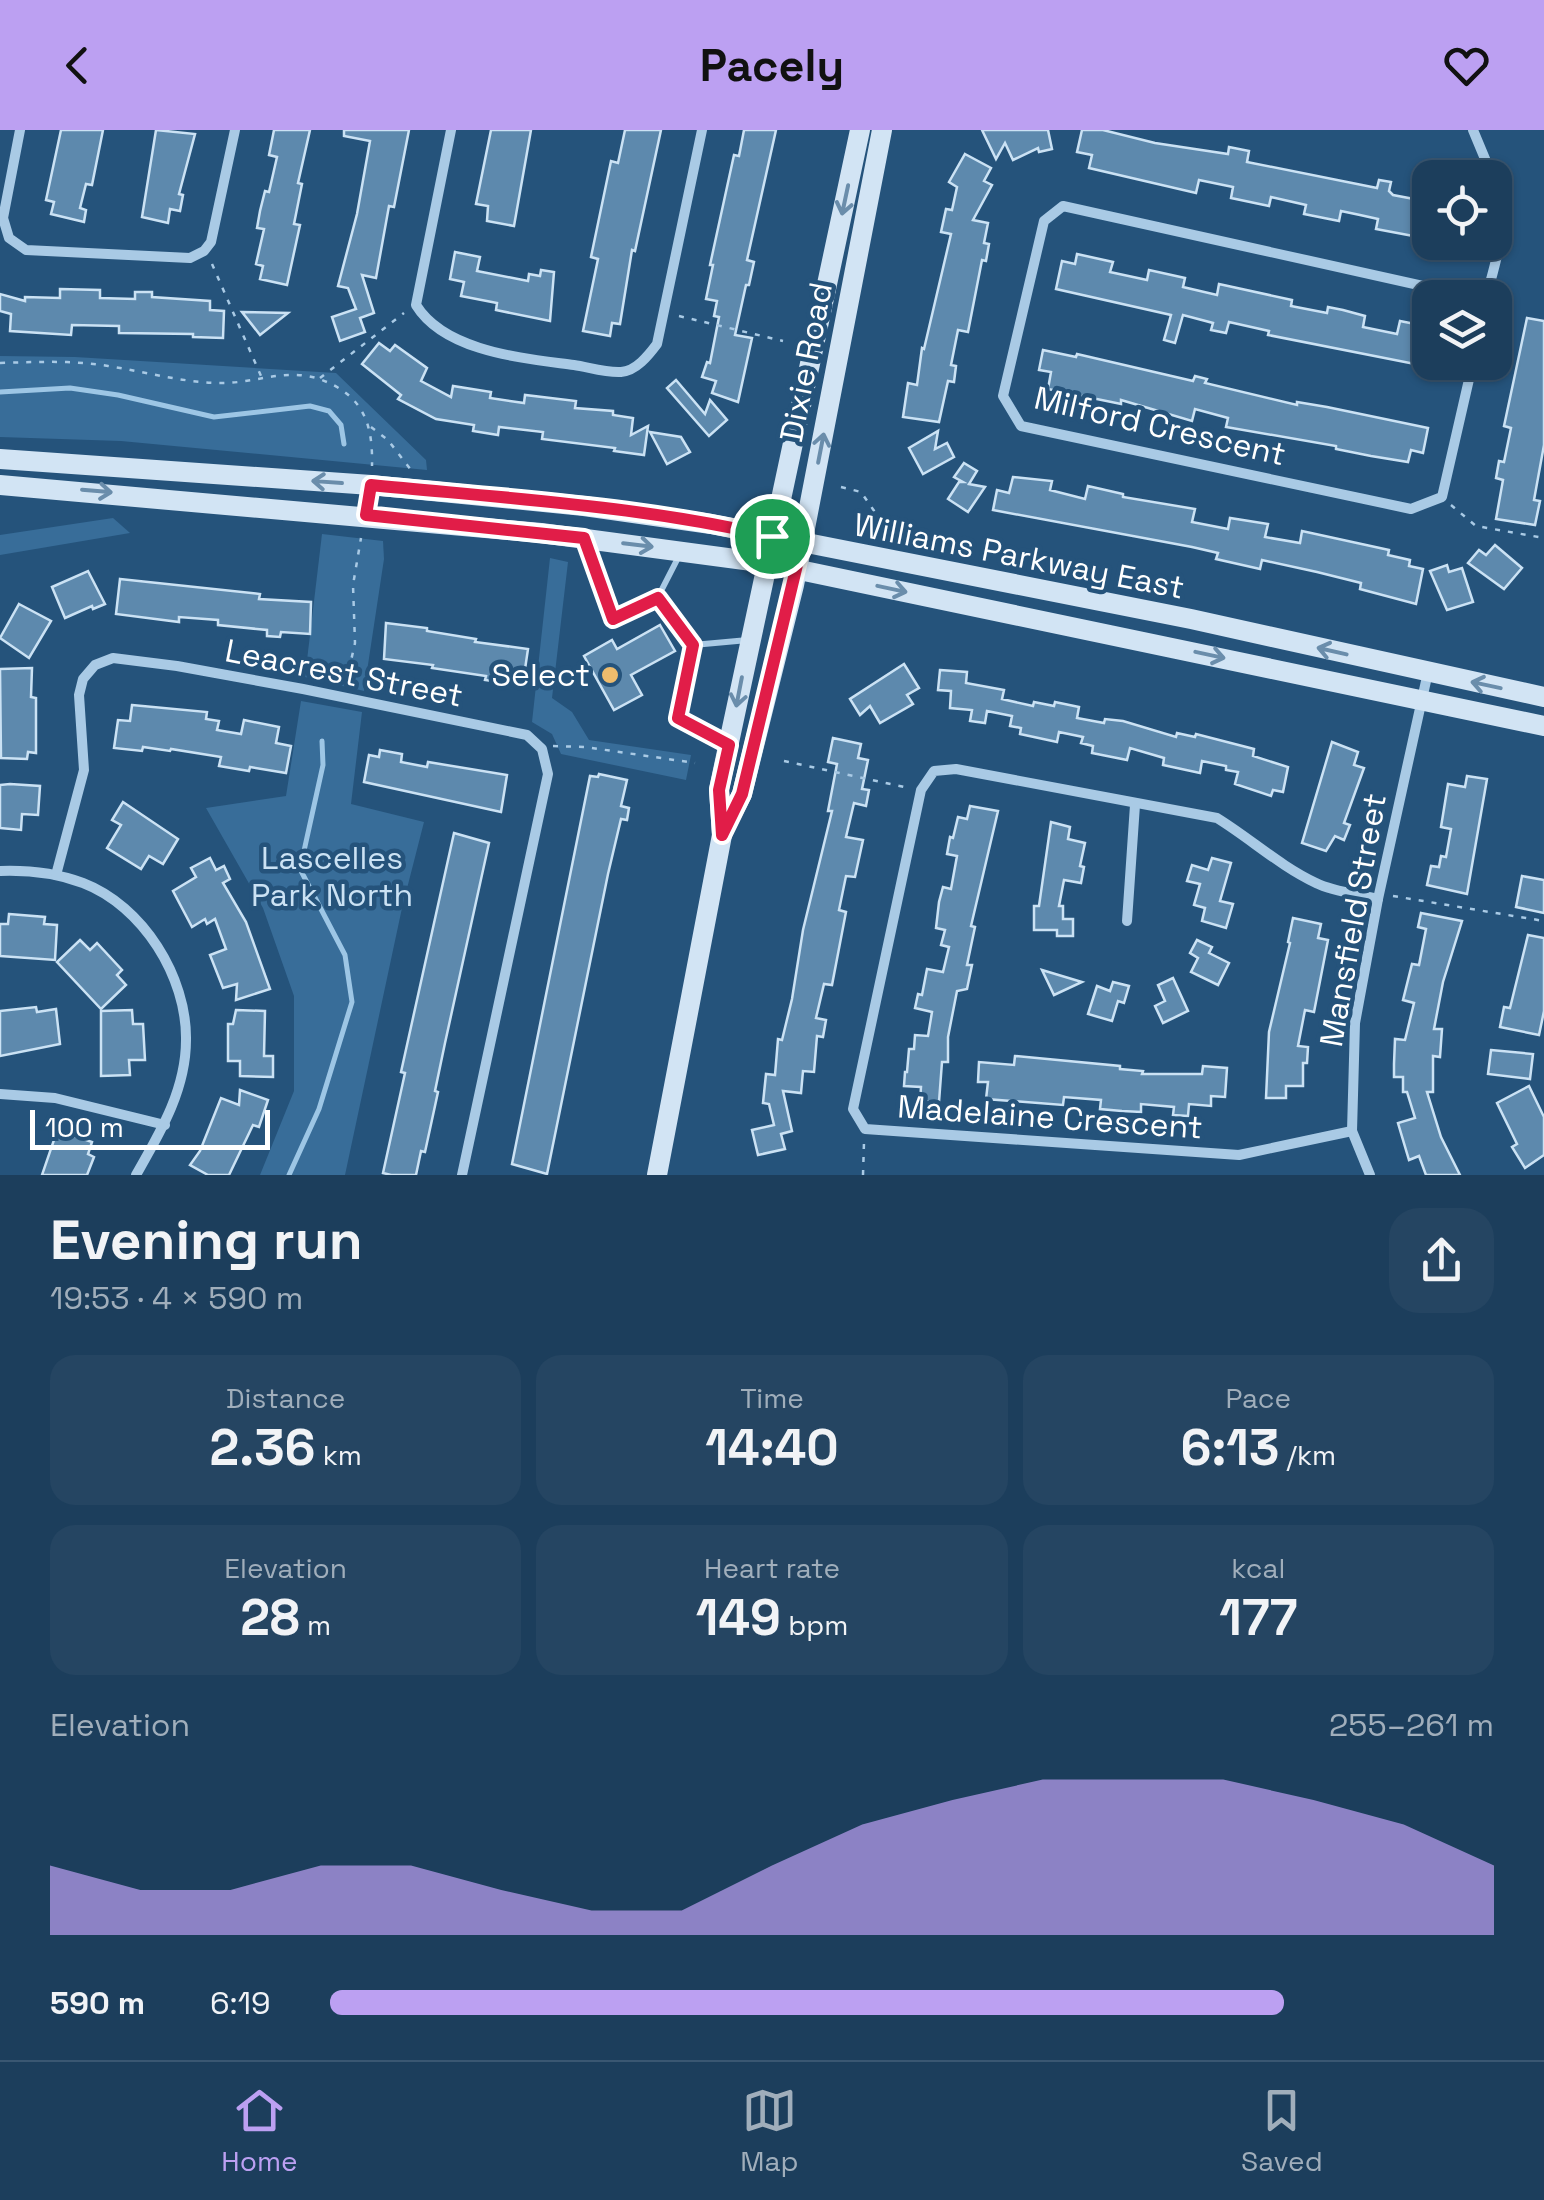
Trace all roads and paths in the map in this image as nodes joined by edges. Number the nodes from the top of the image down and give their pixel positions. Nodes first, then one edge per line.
1 (20, 130) edge
2 (235, 130) edge
3 (451, 130) edge
4 (702, 130) edge
5 (860, 130) edge
6 (882, 130) edge
7 (1473, 130) edge
8 (1486, 160) edge
9 (204, 250) junction
10 (1412, 284) edge
11 (416, 305) junction
12 (663, 312) junction
13 (783, 340) dead end
14 (0, 363) edge
15 (262, 377) junction
16 (318, 379) junction
17 (1468, 380) edge
18 (369, 426) junction
19 (0, 459) edge
20 (412, 470) dead end
21 (0, 485) edge
22 (371, 485) junction
23 (840, 488) dead end
24 (1442, 497) junction
25 (366, 515) junction
26 (872, 534) dead end
27 (772, 536) junction
28 (584, 538) junction
29 (1544, 538) edge
30 (802, 544) junction
31 (682, 551) junction
32 (766, 562) junction
33 (797, 569) junction
34 (658, 598) junction
35 (749, 640) junction
36 (693, 645) junction
37 (1428, 672) junction
38 (1544, 697) edge
39 (342, 698) junction
40 (1422, 700) junction
41 (1544, 726) edge
42 (729, 745) junction
43 (542, 749) junction
44 (784, 761) dead end
45 (696, 763) dead end
46 (920, 790) junction
47 (1136, 805) junction
48 (722, 835) junction
49 (0, 871) edge
50 (56, 875) junction
51 (1378, 899) junction
52 (1127, 921) dead end
53 (1544, 922) edge
54 (0, 1094) edge
55 (165, 1125) junction
56 (865, 1129) junction
57 (1352, 1131) junction
58 (136, 1175) edge
59 (462, 1175) edge
60 (656, 1175) edge
61 (863, 1175) edge
62 (1370, 1175) edge

1 - 9 street
2 - 9 street
3 - 11 street
4 - 12 street
5 -> 27 main road, Dixie Road
30 -> 6 main road, Dixie Road
7 - 8 street
9 - 15 path
10 - 24 street, Milford Crescent
11 - 12 street
11 - 16 path
12 - 13 path
14 - 15 path
15 - 16 path
16 - 18 path
17 - 24 street
18 - 20 path
18 - 22 path
22 -> 19 main road, Williams Parkway East
21 -> 25 main road, Williams Parkway East
22 - 27 main road, Williams Parkway East
23 - 26 path
24 - 29 path
25 - 28 main road, Williams Parkway East
25 - 39 path
27 - 30 main road, Williams Parkway East
27 - 32 main road, Dixie Road
28 -> 31 main road, Williams Parkway East
28 - 34 lane
30 - 33 main road, Dixie Road
37 -> 30 main road, Williams Parkway East
31 - 32 main road, Williams Parkway East
31 - 34 lane
32 - 33 main road, Williams Parkway East
32 - 35 main road, Dixie Road
33 -> 40 main road, Williams Parkway East
33 - 48 main road, Dixie Road
34 - 36 lane
35 - 36 lane
35 -> 42 main road, Dixie Road
36 - 42 lane
38 -> 37 main road, Williams Parkway East
37 - 40 street, Mansfield Street
39 - 43 street, Leacrest Street
39 - 50 street, Leacrest Street
40 - 41 main road, Williams Parkway East
40 - 51 street, Mansfield Street
42 - 48 main road, Dixie Road
43 - 45 path
43 - 59 street
44 - 46 path
46 - 47 street
46 - 56 street, Madelaine Crescent
47 - 51 street
47 - 52 street
48 - 60 main road, Dixie Road
49 - 50 street
50 - 55 street
51 - 53 path
51 - 57 street, Mansfield Street
54 - 55 street
55 - 58 street
56 - 57 street, Madelaine Crescent
56 - 61 path
57 - 62 street, Mansfield Street

